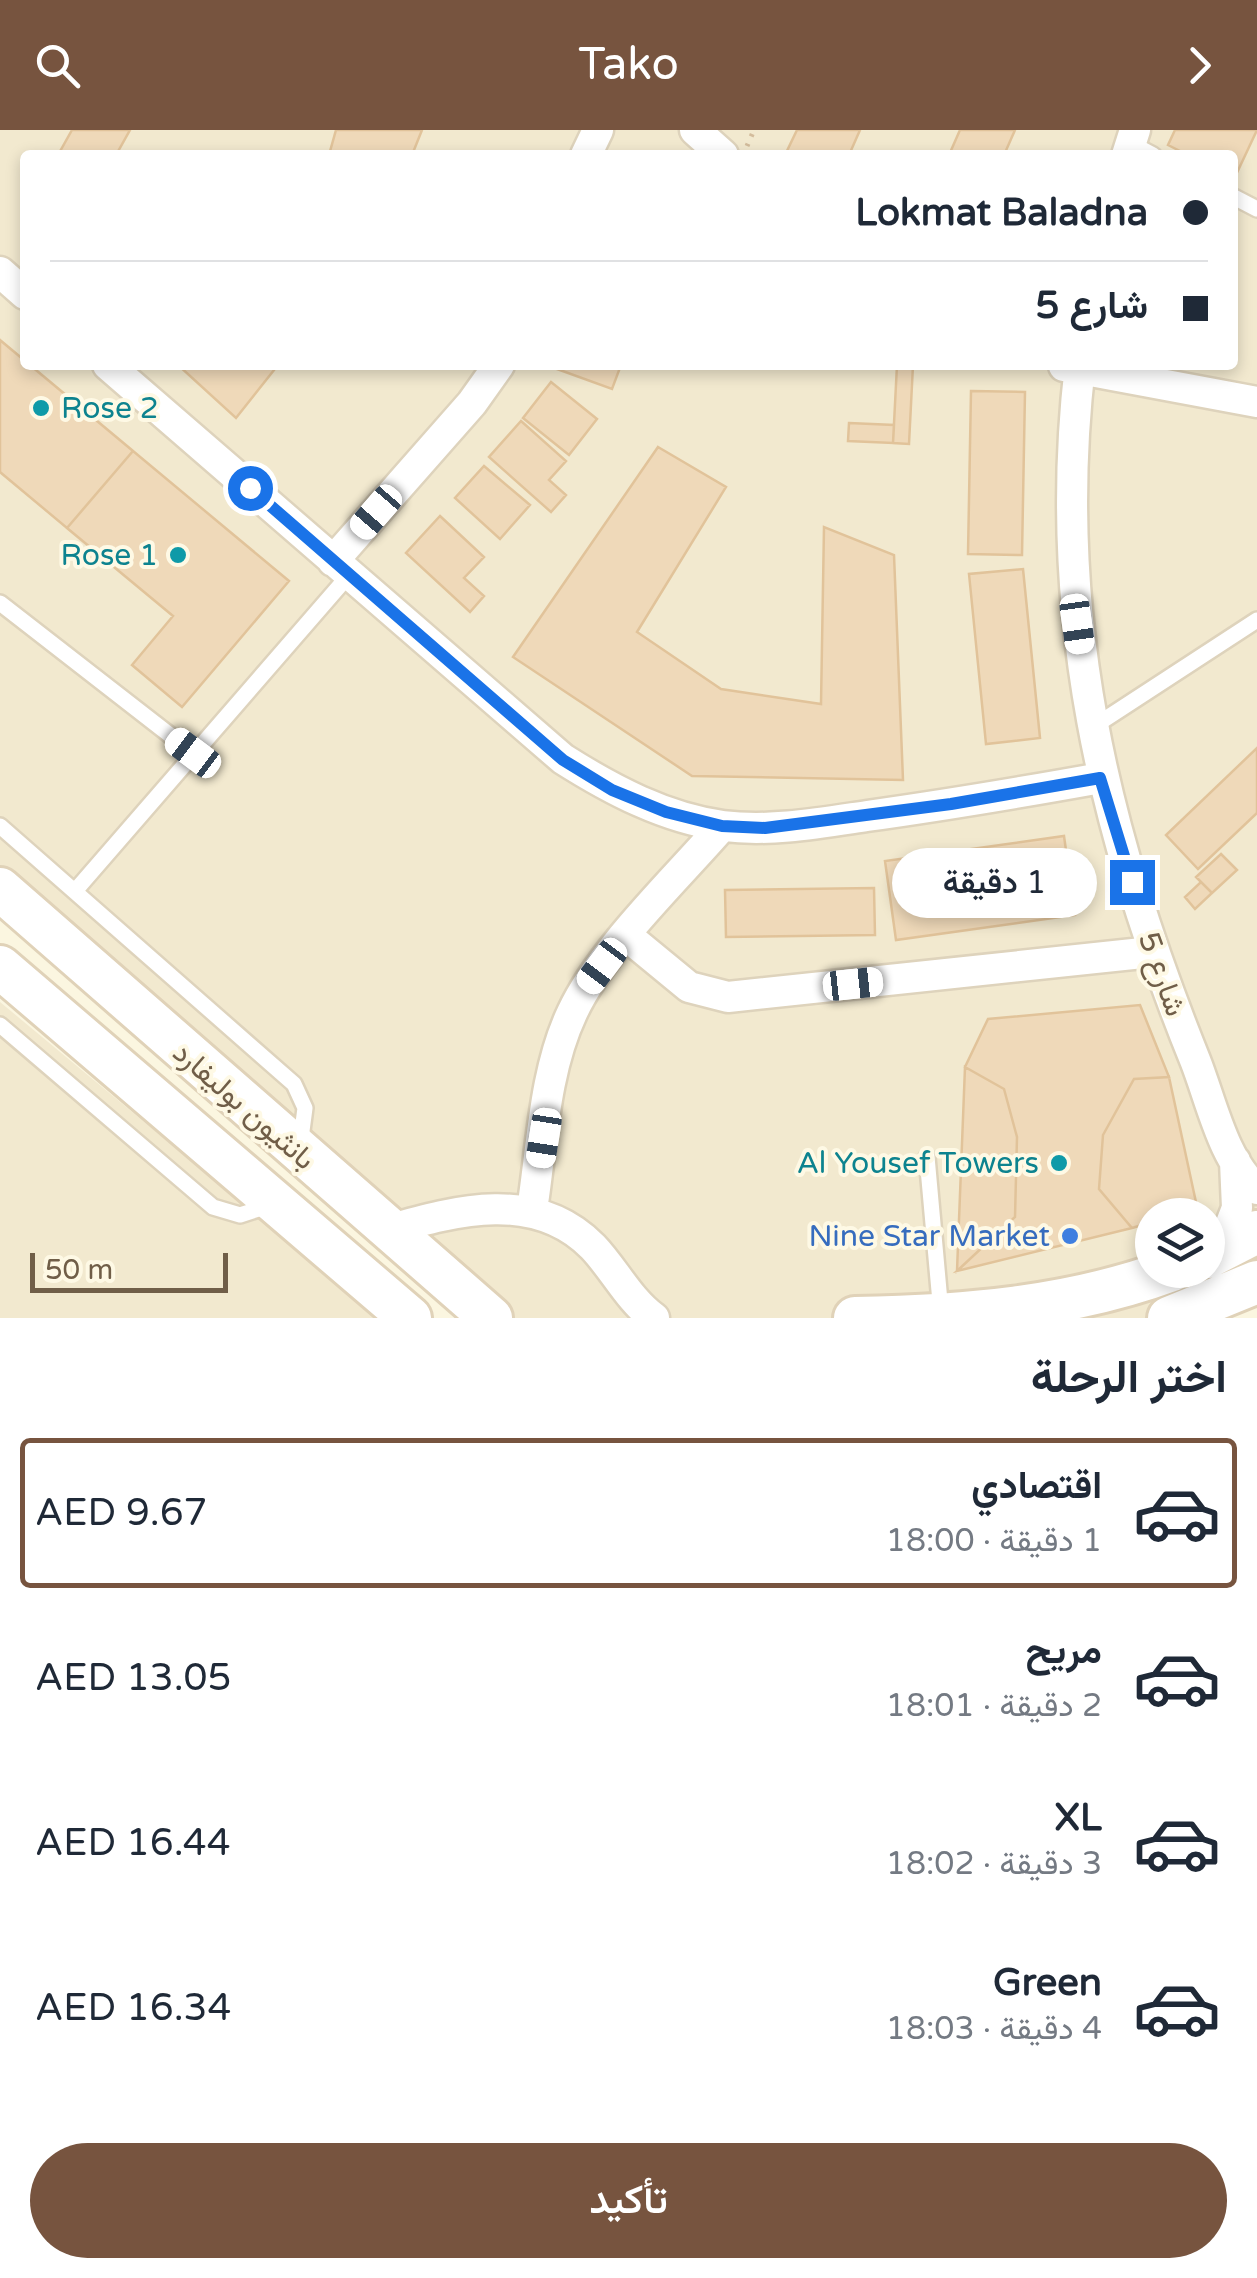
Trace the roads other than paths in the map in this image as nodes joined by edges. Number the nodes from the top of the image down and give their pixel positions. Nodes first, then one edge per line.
1 (695, 130) edge
2 (717, 150) edge
3 (114, 370) edge
4 (496, 370) edge
5 (1073, 370) edge
6 (1089, 370) edge
7 (1257, 402) edge
8 (341, 568) junction
9 (0, 604) edge
10 (1257, 620) edge
11 (1092, 728) junction
12 (193, 753) junction
13 (1100, 778) junction
14 (0, 826) edge
15 (722, 826) junction
16 (0, 889) edge
17 (75, 891) junction
18 (627, 936) junction
19 (1152, 952) junction
20 (0, 967) edge
21 (0, 1025) edge
22 (298, 1154) junction
23 (927, 1158) dead end
24 (1235, 1160) junction
25 (1257, 1188) edge
26 (276, 1204) junction
27 (532, 1210) junction
28 (388, 1230) junction
29 (1228, 1247) edge
30 (1135, 1281) edge
31 (1257, 1282) edge
32 (365, 1298) edge
33 (941, 1315) junction
34 (410, 1318) edge
35 (491, 1318) edge
36 (654, 1318) edge
37 (855, 1318) edge
38 (1168, 1318) edge

1 - 2 street
3 - 8 street
4 - 8 street
5 - 11 street, شارع 5
6 - 7 street
8 - 12 lane
8 - 15 street
9 - 12 lane
10 - 11 lane
11 - 13 street, شارع 5
12 - 17 lane
13 - 15 street
13 - 19 street, شارع 5
14 - 17 lane
15 - 18 street
16 - 22 street, بانثيون بوليفارد
17 - 22 lane
18 - 19 street
18 - 27 street
19 - 24 street, شارع 5
20 - 26 street, بانثيون بوليفارد
21 - 26 lane
22 - 28 street, بانثيون بوليفارد
23 - 33 lane
24 - 25 street, شارع 5
24 - 29 street, شارع 5
26 - 32 street, بانثيون بوليفارد
27 - 28 street
27 - 36 street
28 - 35 street, بانثيون بوليفارد
30 - 33 street
31 - 38 street
32 - 34 street, بانثيون بوليفارد
33 - 37 street

